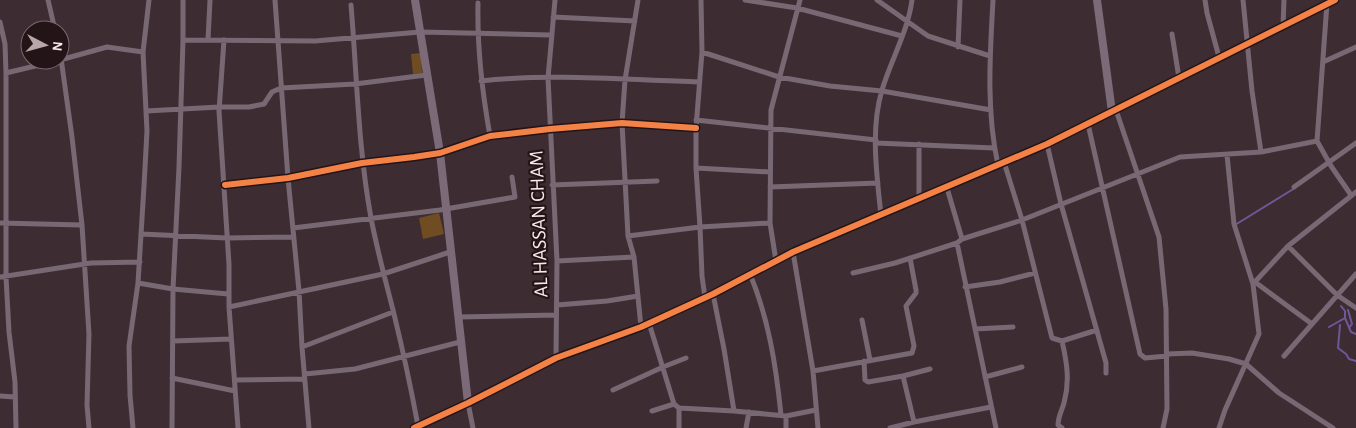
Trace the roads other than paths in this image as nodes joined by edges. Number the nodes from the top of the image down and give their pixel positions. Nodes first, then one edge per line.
1 (48, 0) edge
2 (149, 0) edge
3 (183, 0) edge
4 (210, 0) edge
5 (275, 0) edge
6 (416, 0) edge
7 (555, 0) edge
8 (638, 0) edge
9 (701, 0) edge
10 (745, 0) edge
11 (800, 0) edge
12 (877, 0) edge
13 (912, 0) edge
14 (960, 0) edge
15 (992, 0) edge
16 (1097, 0) edge
17 (1205, 0) edge
18 (1242, 0) edge
19 (1284, 0) edge
20 (1336, 0) edge
21 (478, 2) dead end
22 (1327, 2) edge
23 (351, 5) dead end
24 (798, 8) junction
25 (553, 17) junction
26 (53, 20) edge
27 (635, 21) junction
28 (0, 22) edge
29 (908, 23) junction
30 (1283, 26) junction
31 (420, 32) junction
32 (477, 33) junction
33 (1172, 34) dead end
34 (550, 35) junction
35 (902, 36) junction
36 (354, 38) junction
37 (183, 40) junction
38 (208, 40) junction
39 (224, 40) junction
40 (277, 40) junction
41 (1248, 44) junction
42 (958, 47) junction
43 (1356, 47) edge
44 (143, 52) junction
45 (702, 52) junction
46 (990, 56) junction
47 (70, 57) edge
48 (1219, 57) junction
49 (1323, 62) junction
50 (20, 70) edge
51 (62, 70) edge
52 (6, 73) junction
53 (426, 75) junction
54 (779, 77) junction
55 (548, 78) junction
56 (1179, 78) junction
57 (625, 80) junction
58 (480, 81) junction
59 (699, 82) junction
60 (355, 84) junction
61 (3, 86) edge
62 (281, 88) junction
63 (882, 91) junction
64 (219, 107) junction
65 (180, 109) junction
66 (991, 110) junction
67 (146, 111) junction
68 (1114, 111) junction
69 (696, 120) junction
70 (622, 124) junction
71 (1088, 124) junction
72 (696, 128) junction
73 (770, 128) junction
74 (550, 129) junction
75 (490, 136) junction
76 (1317, 141) junction
77 (876, 142) junction
78 (1356, 143) edge
79 (919, 144) junction
80 (1048, 144) junction
81 (994, 148) junction
82 (1261, 152) junction
83 (440, 153) junction
84 (1227, 155) junction
85 (362, 163) junction
86 (1329, 163) junction
87 (1001, 164) junction
88 (696, 168) junction
89 (770, 172) junction
90 (1138, 173) junction
91 (512, 177) dead end
92 (288, 178) junction
93 (657, 181) dead end
94 (624, 183) junction
95 (878, 183) junction
96 (225, 185) junction
97 (552, 185) junction
98 (770, 187) junction
99 (1102, 187) junction
100 (1294, 187) dead end
101 (947, 188) junction
102 (1354, 193) edge
103 (919, 199) junction
104 (1061, 204) junction
105 (447, 208) junction
106 (881, 216) junction
107 (371, 218) junction
108 (1022, 220) junction
109 (3, 223) edge
110 (770, 223) junction
111 (82, 224) junction
112 (700, 227) junction
113 (293, 228) junction
114 (142, 234) junction
115 (176, 234) junction
116 (628, 236) junction
117 (294, 237) junction
118 (227, 238) junction
119 (962, 239) junction
120 (956, 243) junction
121 (1288, 246) junction
122 (450, 252) junction
123 (793, 252) junction
124 (634, 257) junction
125 (910, 258) junction
126 (556, 261) junction
127 (776, 261) junction
128 (140, 262) junction
129 (84, 265) junction
130 (853, 273) dead end
131 (1035, 273) junction
132 (383, 274) junction
133 (750, 274) junction
134 (1356, 274) edge
135 (3, 277) edge
136 (138, 283) junction
137 (1254, 283) junction
138 (965, 287) junction
139 (173, 289) junction
140 (299, 291) junction
141 (228, 294) junction
142 (638, 296) junction
143 (709, 296) junction
144 (1337, 296) junction
145 (557, 305) junction
146 (229, 307) junction
147 (1356, 308) edge
148 (393, 312) junction
149 (556, 315) junction
150 (458, 317) junction
151 (862, 320) dead end
152 (649, 323) junction
153 (1312, 324) junction
154 (641, 327) junction
155 (1013, 327) dead end
156 (975, 329) junction
157 (1097, 330) junction
158 (231, 339) junction
159 (173, 341) junction
160 (1062, 341) junction
161 (460, 342) junction
162 (302, 347) junction
163 (1167, 355) junction
164 (1284, 356) dead end
165 (404, 358) junction
166 (556, 358) junction
167 (686, 358) dead end
168 (870, 360) junction
169 (864, 362) junction
170 (1246, 364) junction
171 (664, 367) junction
172 (1022, 367) dead end
173 (930, 369) dead end
174 (813, 371) junction
175 (1106, 373) dead end
176 (305, 376) junction
177 (903, 376) junction
178 (984, 377) junction
179 (172, 378) junction
180 (235, 380) junction
181 (613, 390) dead end
182 (235, 391) junction
183 (0, 396) edge
184 (15, 397) junction
185 (468, 403) junction
186 (674, 404) junction
187 (991, 407) junction
188 (679, 408) junction
189 (652, 410) dead end
190 (816, 410) junction
191 (734, 411) junction
192 (749, 412) junction
193 (783, 416) junction
194 (914, 422) junction
195 (416, 427) edge
196 (16, 428) edge
197 (89, 428) edge
198 (133, 428) edge
199 (172, 428) edge
200 (238, 428) edge
201 (309, 428) edge
202 (473, 428) edge
203 (679, 428) edge
204 (746, 428) edge
205 (786, 428) edge
206 (818, 428) edge
207 (890, 428) edge
208 (996, 428) edge
209 (1062, 428) edge
210 (1163, 428) edge
211 (1219, 428) edge
212 (1331, 428) edge

1 - 26 street
2 - 44 street
3 - 37 street
4 - 38 street
5 - 40 street
6 - 31 street
7 - 25 street, AL HASSAN CHAM
8 - 27 street
9 - 45 street
10 - 24 street
11 - 24 street
12 - 29 street
13 - 29 street
14 - 42 street
15 - 46 street
16 - 68 street
17 - 48 street
18 - 41 street
19 - 30 street
20 - 22 street
21 - 32 street
22 - 30 street
22 - 49 street
23 - 36 street
24 - 35 street
24 - 54 street
25 - 27 street
25 - 34 street, AL HASSAN CHAM
27 - 57 street
28 - 52 street
29 - 35 street
29 - 42 street
30 - 41 street
31 - 32 street
31 - 36 street
31 - 53 street
32 - 34 street
32 - 58 street
33 - 56 street
34 - 55 street, AL HASSAN CHAM
35 - 63 street
36 - 40 street
36 - 60 street
37 - 38 street
37 - 65 street
38 - 39 street
39 - 40 street
39 - 64 street
40 - 62 street
41 - 48 street
41 - 82 street
42 - 46 street
43 - 49 street
44 - 47 street
44 - 67 street
45 - 54 street
45 - 59 street
46 - 66 street
48 - 56 street
49 - 76 street
50 - 52 street
51 - 111 street
52 - 61 street
53 - 60 street
53 - 83 street
54 - 63 street
54 - 73 street
55 - 57 street
55 - 58 street
55 - 74 street, AL HASSAN CHAM
56 - 68 street
57 - 59 street
57 - 70 street
58 - 75 street
59 - 69 street
60 - 62 street
60 - 85 street
61 - 109 street
62 - 64 street
62 - 92 street
63 - 66 street
63 - 77 street
64 - 65 street
64 - 96 street
65 - 67 street
65 - 115 street
66 - 81 street
67 - 114 street
68 - 71 street
68 - 90 street
69 - 72 street
69 - 73 street
70 - 72 street
70 - 74 street
70 - 94 street
71 - 80 street
71 - 99 street
72 - 88 street
73 - 77 street
73 - 89 street
74 - 75 street
74 - 97 street, AL HASSAN CHAM
75 - 83 street
76 - 82 street
76 - 86 street
77 - 79 street
77 - 95 street
78 - 86 street
79 - 81 street
79 - 103 street
80 - 87 street
80 - 104 street
81 - 87 street
82 - 84 street
83 - 85 street
83 - 105 street
84 - 90 street
84 - 137 street
85 - 92 street
85 - 107 street
86 - 100 street
86 - 102 street
87 - 101 street
87 - 108 street
88 - 89 street
88 - 112 street
89 - 98 street
90 - 99 street
90 - 163 street
91 - 105 street
92 - 96 street
92 - 113 street
93 - 94 street
94 - 97 street
94 - 116 street
95 - 98 street
95 - 106 street
96 - 118 street
97 - 126 street, AL HASSAN CHAM
98 - 110 street
99 - 104 street
99 - 163 street
101 - 103 street
101 - 119 street
102 - 121 street
103 - 106 street
104 - 108 street
104 - 157 street
105 - 107 street
105 - 122 street
106 - 123 street
107 - 113 street
107 - 132 street
108 - 119 street
108 - 131 street
109 - 111 street
109 - 135 street
110 - 112 street
110 - 127 street
111 - 129 street
112 - 116 street
112 - 143 street
113 - 117 street
114 - 115 street
114 - 128 street
115 - 118 street
115 - 139 street
116 - 124 street
117 - 118 street
117 - 140 street
118 - 141 street
119 - 120 street
120 - 125 street
120 - 138 street
121 - 137 street
121 - 144 street
122 - 132 street
122 - 150 street
123 - 127 street
123 - 174 street
124 - 126 street
124 - 142 street
125 - 130 street
125 - 168 street
126 - 145 street, AL HASSAN CHAM
127 - 133 street
128 - 129 street
128 - 136 street
129 - 135 street
129 - 197 street
131 - 138 street
131 - 160 street
132 - 140 street
132 - 148 street
133 - 143 street
133 - 193 street
134 - 144 street
135 - 184 street
136 - 139 street
136 - 198 street
137 - 153 street
137 - 170 street
138 - 156 street
139 - 141 street
139 - 159 street
140 - 146 street
140 - 162 street
141 - 146 street
142 - 145 street
142 - 154 street
143 - 152 street
143 - 191 street
144 - 147 street
144 - 153 street
145 - 149 street, AL HASSAN CHAM
146 - 158 street
148 - 162 street
148 - 165 street
149 - 150 street
149 - 166 street, AL HASSAN CHAM
150 - 161 street
151 - 168 street
152 - 154 street
152 - 171 street
153 - 164 street
154 - 166 street
155 - 156 street
156 - 178 street
157 - 160 street
157 - 175 street
158 - 159 street
158 - 180 street
159 - 179 street
160 - 209 street
161 - 165 street
161 - 185 street
162 - 176 street
163 - 170 street
163 - 210 street
165 - 176 street
165 - 195 street
166 - 185 street
167 - 171 street
168 - 169 street
169 - 174 street
169 - 177 street
170 - 211 street
170 - 212 street
171 - 181 street
171 - 186 street
172 - 178 street
173 - 177 street
174 - 190 street
176 - 180 street
176 - 201 street
177 - 194 street
178 - 187 street
179 - 182 street
179 - 199 street
180 - 182 street
182 - 200 street
183 - 184 street
184 - 196 street
185 - 195 street
185 - 202 street
186 - 188 street
186 - 189 street
187 - 194 street
187 - 208 street
188 - 191 street
188 - 203 street
190 - 193 street
190 - 206 street
191 - 192 street
192 - 193 street
192 - 204 street
193 - 205 street
194 - 207 street

